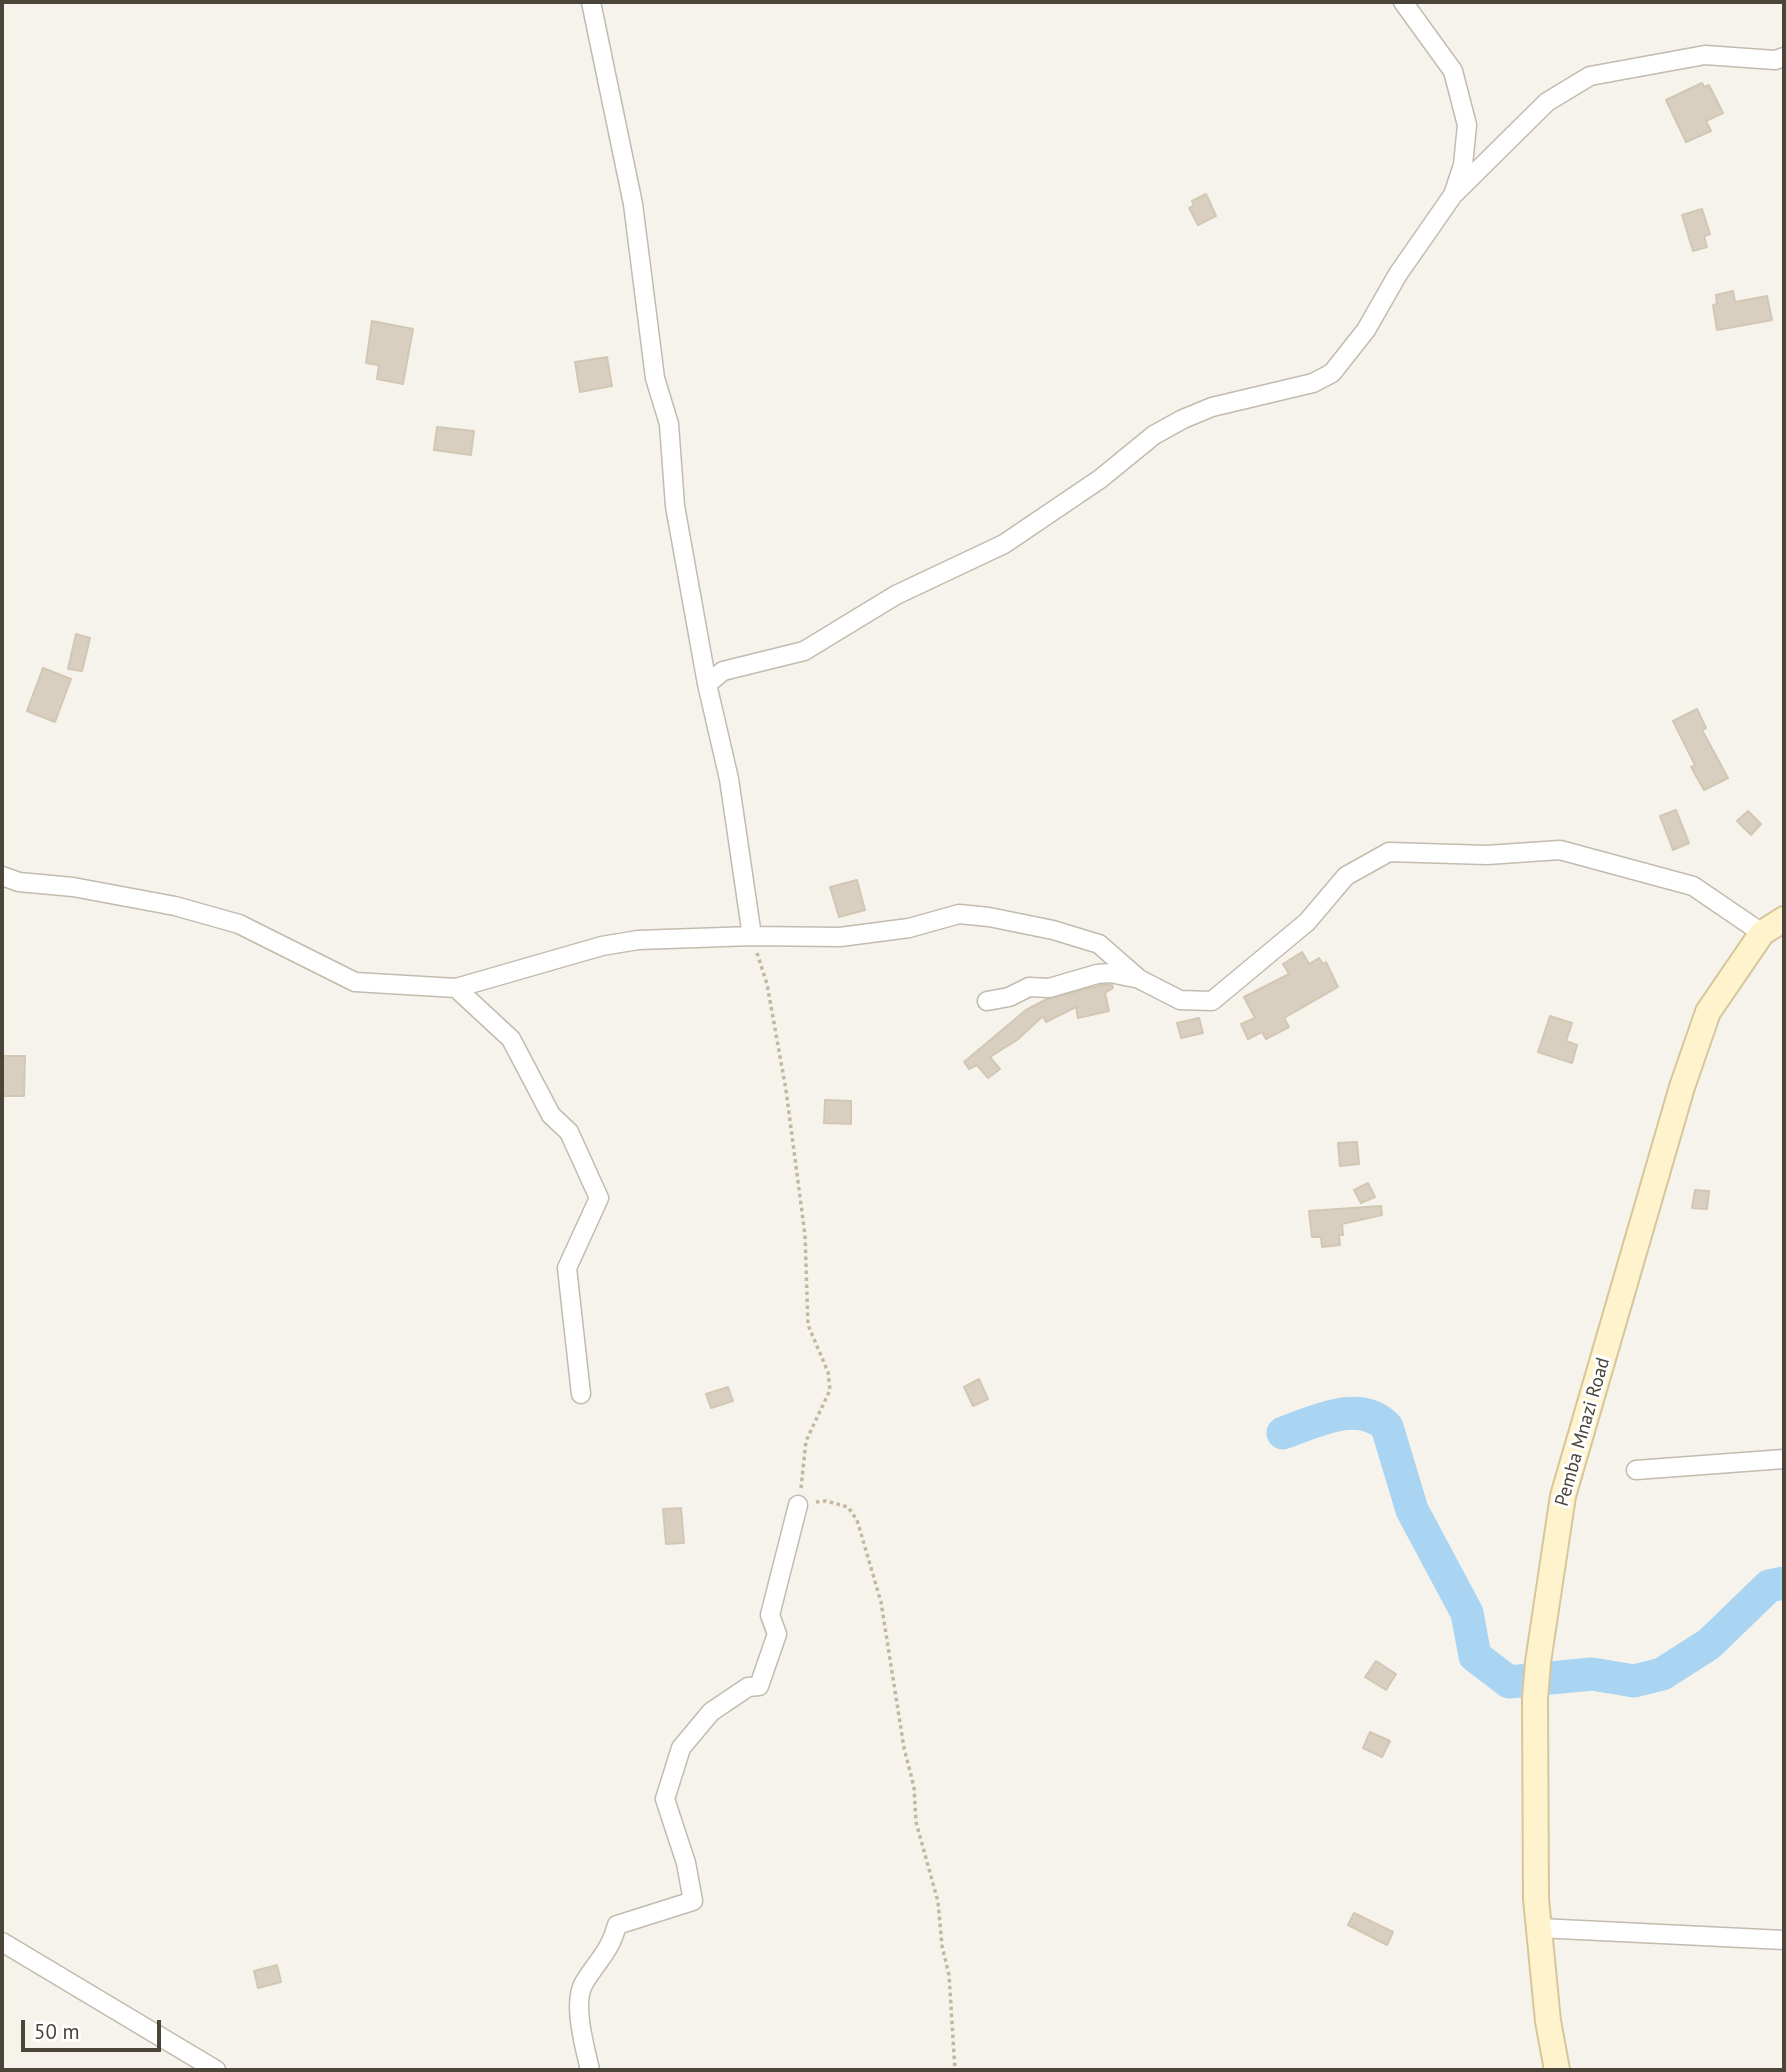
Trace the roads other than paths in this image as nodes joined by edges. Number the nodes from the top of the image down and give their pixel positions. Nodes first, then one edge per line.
1 (591, 2) edge
2 (1403, 2) edge
3 (1784, 57) edge
4 (1453, 195) junction
5 (707, 684) junction
6 (2, 876) edge
7 (1784, 919) edge
8 (1762, 933) junction
9 (752, 936) junction
10 (1139, 979) junction
11 (456, 988) junction
12 (987, 1001) dead end
13 (581, 1394) dead end
14 (1784, 1459) edge
15 (1636, 1470) dead end
16 (798, 1505) road end
17 (1539, 1928) junction
18 (1784, 1940) edge
19 (2, 1942) edge
20 (216, 2070) edge
21 (590, 2070) edge
22 (1557, 2070) edge

1 - 5 street
2 - 4 street
3 - 4 street
4 - 5 street
5 - 9 street
6 - 11 street
7 - 8 main road, Pemba Mnazi Road
8 - 10 street
8 - 17 main road, Pemba Mnazi Road
9 - 10 street
9 - 11 street
10 - 12 street
11 - 13 street
14 - 15 street
16 - 21 street
17 - 18 street
17 - 22 main road, Pemba Mnazi Road
19 - 20 street

